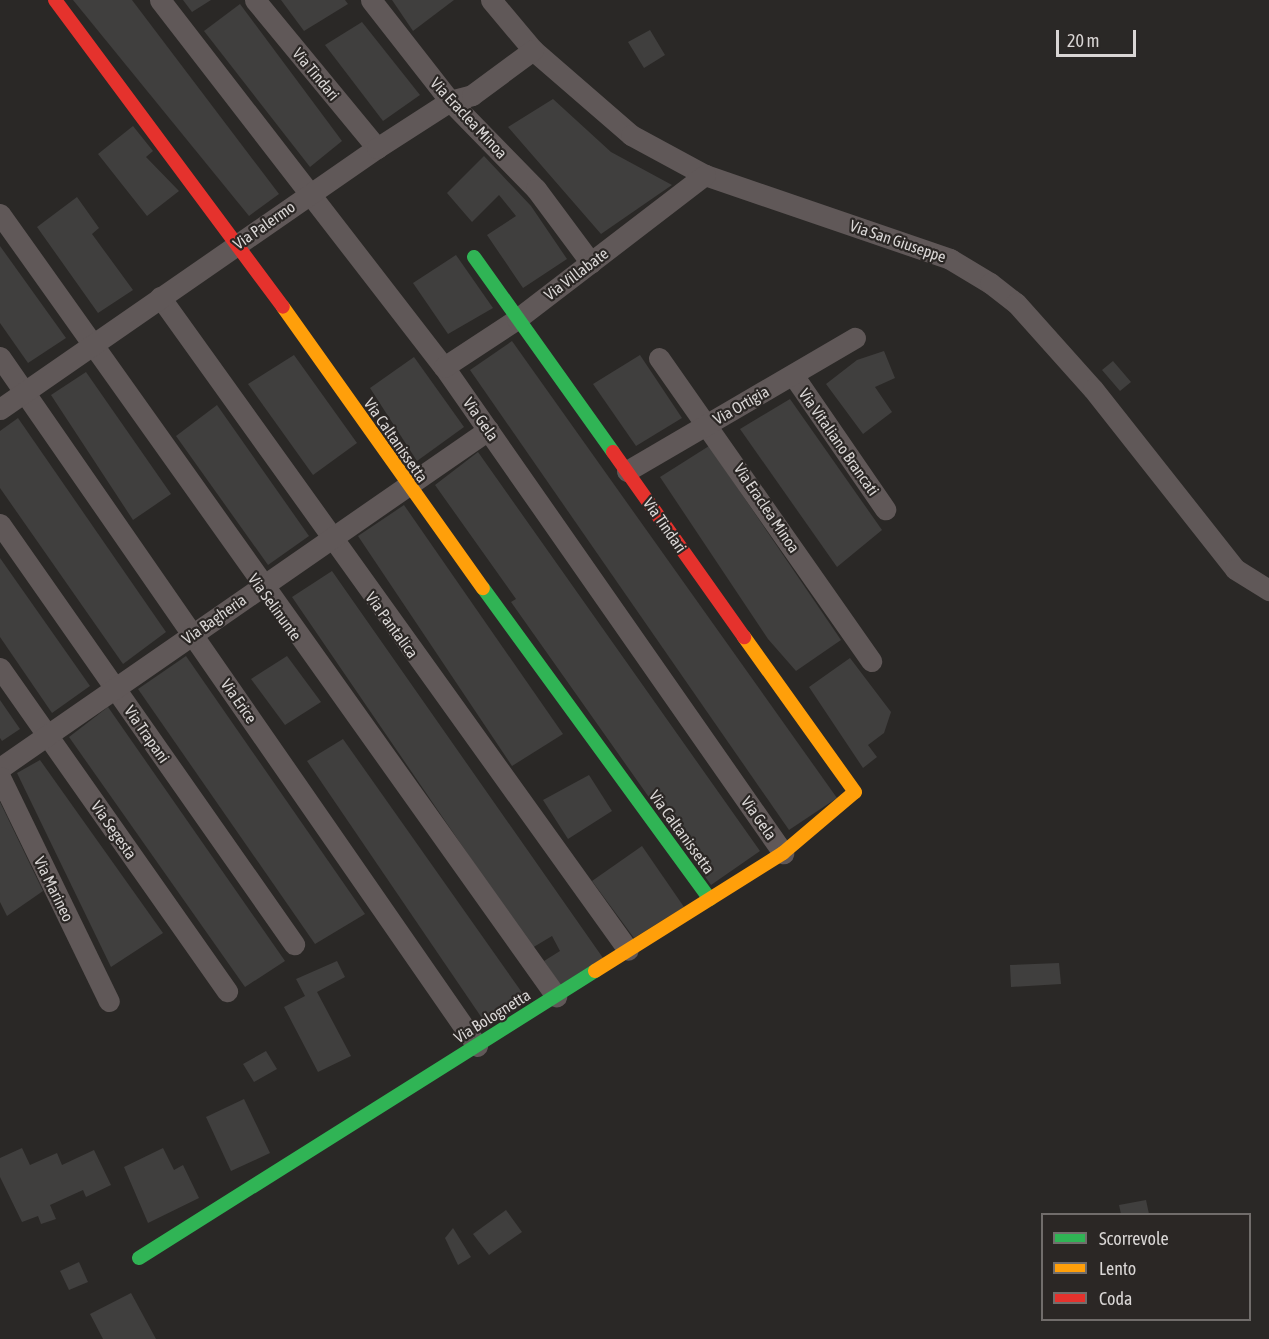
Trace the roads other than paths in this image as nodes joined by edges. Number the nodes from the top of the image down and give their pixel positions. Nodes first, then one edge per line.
1 (55, 0) edge
2 (160, 0) edge
3 (255, 0) edge
4 (371, 0) edge
5 (491, 0) edge
6 (532, 50) junction
7 (450, 101) junction
8 (377, 148) junction
9 (705, 175) junction
10 (309, 195) junction
11 (0, 214) edge
12 (239, 243) junction
13 (474, 257) dead end
14 (591, 263) junction
15 (160, 297) junction
16 (517, 319) junction
17 (855, 338) dead end
18 (90, 345) junction
19 (0, 357) edge
20 (659, 358) dead end
21 (444, 367) junction
22 (792, 375) junction
23 (23, 391) junction
24 (0, 409) edge
25 (709, 423) junction
26 (489, 430) junction
27 (627, 471) junction
28 (407, 485) junction
29 (885, 509) dead end
30 (0, 524) edge
31 (329, 539) junction
32 (260, 586) junction
33 (1269, 590) edge
34 (193, 633) junction
35 (871, 662) dead end
36 (0, 668) edge
37 (114, 688) junction
38 (47, 735) junction
39 (0, 768) edge
40 (0, 777) edge
41 (855, 792) joint
42 (783, 853) junction
43 (710, 899) junction
44 (294, 944) dead end
45 (628, 950) junction
46 (227, 991) dead end
47 (556, 996) junction
48 (109, 1001) dead end
49 (477, 1046) junction
50 (139, 1258) dead end

1 - 12 street, Via Caltanissetta
2 - 10 street, Via Gela
3 - 8 street, Via Tindari
4 - 7 street, Via Eraclea Minoa
5 - 6 street, Via San Giuseppe
6 - 7 street, Via Palermo
6 - 9 street, Via San Giuseppe
7 - 8 street, Via Palermo
7 - 14 street, Via Eraclea Minoa
8 - 10 street, Via Palermo
9 - 14 street, Via Villabate
9 - 33 street, Via San Giuseppe
10 - 12 street, Via Palermo
10 - 21 street, Via Gela
11 - 18 street, Via Selinunte
12 - 15 street, Via Palermo
12 - 28 street, Via Caltanissetta
13 - 16 street, Via Tindari
14 - 16 street, Via Villabate
15 - 18 street, Via Palermo
15 - 31 street, Via Pantalica
16 - 21 street, Via Villabate
16 - 27 street, Via Tindari
17 - 22 street, Via Ortigia
18 - 23 street, Via Palermo
18 - 32 street, Via Selinunte
19 - 23 street, Via Erice
20 - 25 street, Via Eraclea Minoa
21 - 26 street, Via Gela
22 - 25 street, Via Ortigia
22 - 29 street, Via Vitaliano Brancati
23 - 24 street, Via Palermo
23 - 34 street, Via Erice
25 - 27 street, Via Ortigia
25 - 35 street, Via Eraclea Minoa
26 - 28 street, Via Bagheria
26 - 42 street, Via Gela
27 - 41 street, Via Tindari
28 - 31 street, Via Bagheria
28 - 43 street, Via Caltanissetta
30 - 37 street, Via Trapani
31 - 32 street, Via Bagheria
31 - 45 street, Via Pantalica
32 - 34 street, Via Bagheria
32 - 47 street, Via Selinunte
34 - 37 street, Via Bagheria
34 - 49 street, Via Erice
36 - 38 street, Via Segesta
37 - 38 street, Via Bagheria
37 - 44 street, Via Trapani
38 - 39 street, Via Bagheria
38 - 46 street, Via Segesta
40 - 48 street, Via Marineo
41 - 42 street, Via Bolognetta
42 - 43 street, Via Bolognetta
43 - 45 street, Via Bolognetta
45 - 47 street, Via Bolognetta
47 - 49 street, Via Bolognetta
49 - 50 street, Via Bolognetta

